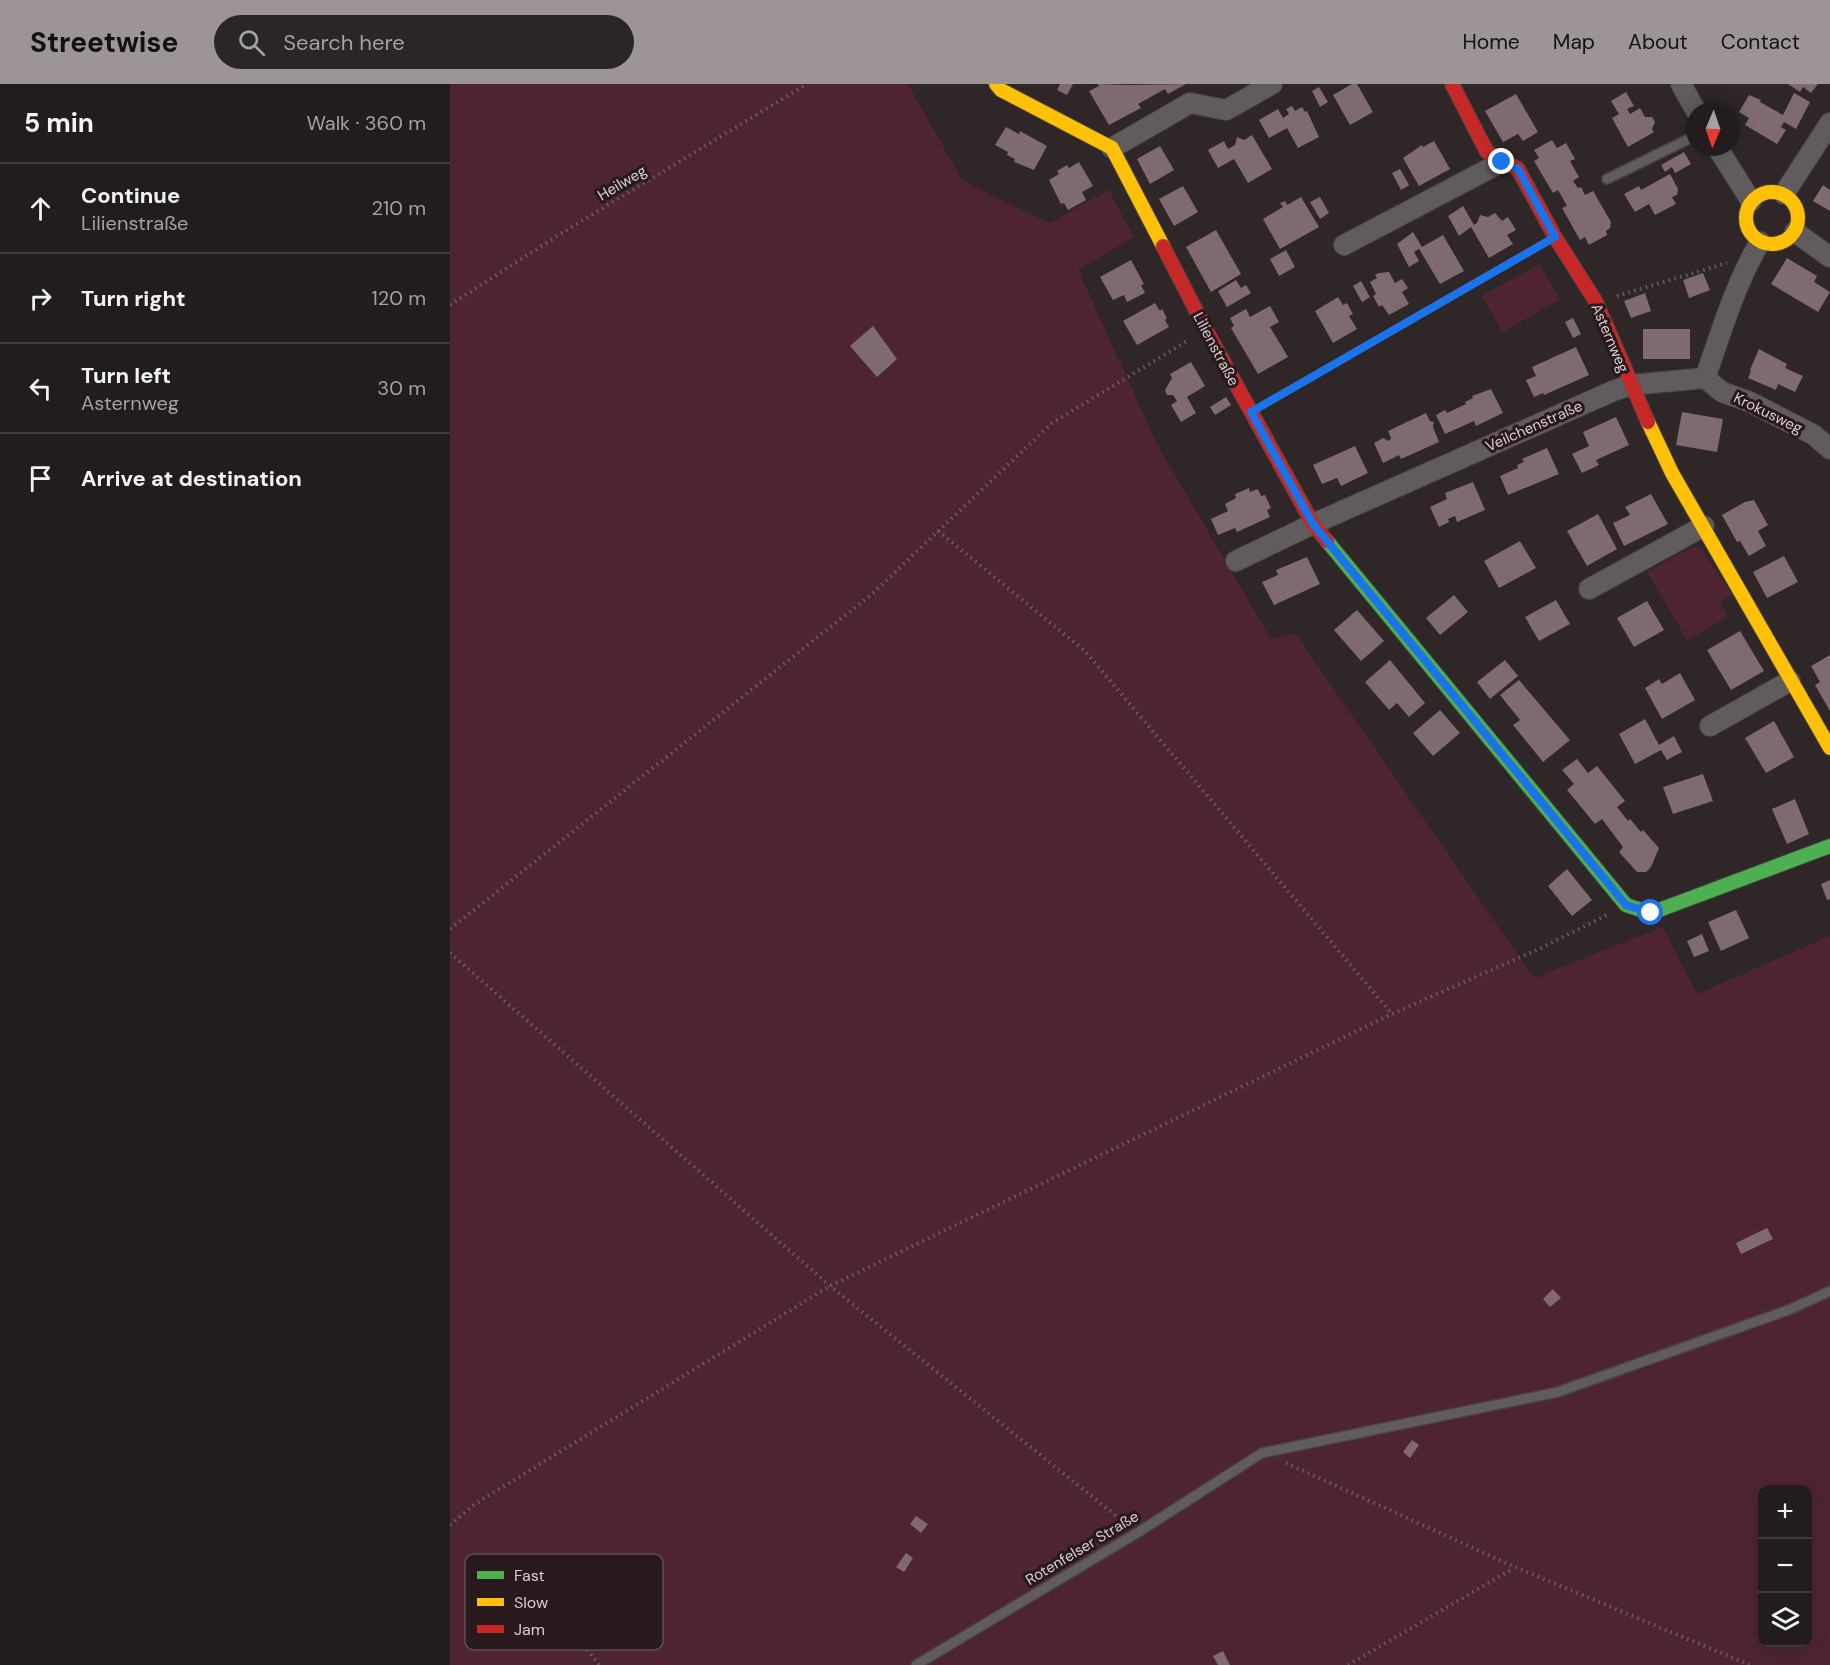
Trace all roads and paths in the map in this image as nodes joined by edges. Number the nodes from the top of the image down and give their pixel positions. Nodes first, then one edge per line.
1 (807, 84) edge
2 (996, 84) edge
3 (1272, 84) edge
4 (1452, 84) edge
5 (1681, 84) edge
6 (1691, 102) edge
7 (1830, 123) edge
8 (1686, 140) edge
9 (1112, 148) junction
10 (1723, 156) edge
11 (1502, 162) junction
12 (1607, 179) dead end
13 (1784, 194) junction
14 (1751, 201) junction
15 (1795, 232) junction
16 (1555, 237) junction
17 (1344, 245) dead end
18 (1756, 249) junction
19 (1830, 257) edge
20 (1596, 302) junction
21 (450, 305) edge
22 (1206, 330) junction
23 (1705, 378) junction
24 (1631, 385) junction
25 (1251, 412) junction
26 (1830, 449) edge
27 (1313, 524) junction
28 (1704, 526) junction
29 (938, 531) junction
30 (1236, 561) dead end
31 (1589, 590) dead end
32 (1790, 681) junction
33 (1710, 726) dead end
34 (1830, 748) edge
35 (1830, 846) edge
36 (1626, 905) junction
37 (450, 929) edge
38 (450, 953) edge
39 (1392, 1014) junction
40 (830, 1286) junction
41 (1830, 1292) edge
42 (1262, 1453) junction
43 (450, 1525) edge
44 (1137, 1533) junction
45 (1515, 1567) junction
46 (587, 1650) edge
47 (599, 1665) edge
48 (916, 1665) edge
49 (1348, 1665) edge
50 (1750, 1665) edge

1 - 21 path, Heilweg
2 - 9 street
3 - 9 street
4 - 11 street, Asternweg
5 - 6 street
7 - 13 street
8 - 12 lane
9 - 22 street, Lilienstraße
10 - 14 street
11 - 16 street, Asternweg
11 - 17 street
13 - 14 street
13 - 15 street
14 - 18 street
15 - 18 street
15 - 19 street
16 - 20 street, Asternweg
16 - 25 path
18 - 20 path
18 - 23 street
20 - 24 street, Asternweg
22 - 25 street, Lilienstraße
22 - 29 path
23 - 24 street, Veilchenstraße
23 - 26 street, Krokusweg
24 - 27 street, Veilchenstraße
24 - 28 street, Asternweg
25 - 27 street, Lilienstraße
27 - 30 street, Veilchenstraße
27 - 36 street, Lilienstraße
28 - 31 street
28 - 32 street, Asternweg
29 - 37 path
29 - 39 path
32 - 33 street
32 - 34 street, Asternweg
35 - 36 street
36 - 39 path
38 - 40 path
39 - 40 path
40 - 43 path
40 - 44 path
41 - 42 lane
42 - 44 lane, Rotenfelser Straße
42 - 45 path
44 - 48 lane, Rotenfelser Straße
45 - 49 path
45 - 50 path
46 - 47 path

